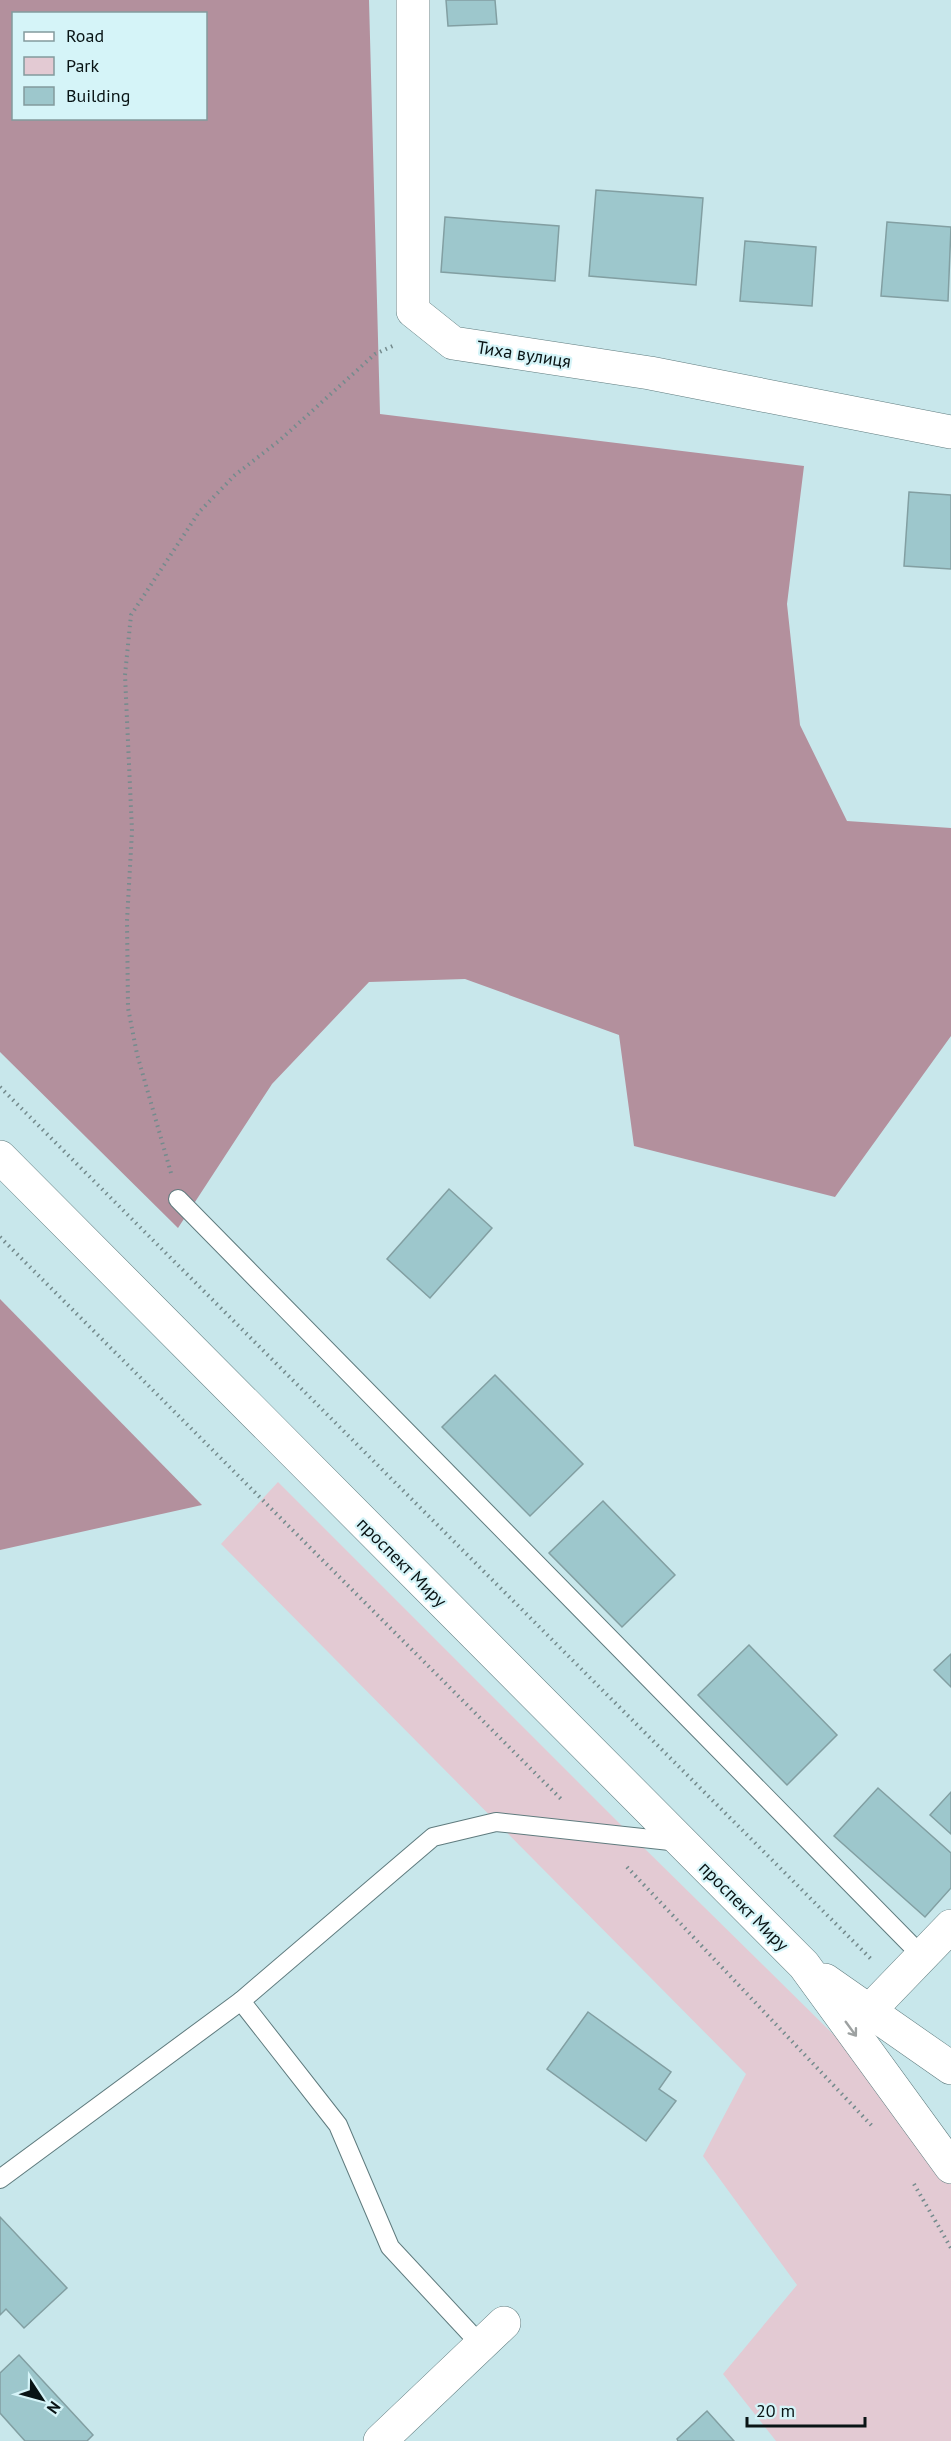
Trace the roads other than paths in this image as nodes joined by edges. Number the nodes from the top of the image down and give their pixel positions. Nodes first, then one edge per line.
1 (413, 0) edge
2 (951, 432) edge
3 (0, 1157) edge
4 (178, 1199) road end
5 (680, 1842) junction
6 (951, 1926) edge
7 (922, 1956) junction
8 (804, 1965) junction
9 (241, 2001) junction
10 (870, 2010) junction
11 (951, 2068) edge
12 (951, 2167) edge
13 (0, 2179) edge
14 (493, 2334) joint
15 (380, 2441) edge

1 - 2 main road, Тиха вулиця
3 - 5 main road, проспект Миру
4 - 7 lane
5 - 8 main road, проспект Миру
5 - 9 lane
6 - 7 main road
7 - 10 main road
8 - 10 main road, проспект Миру
8 -> 12 main road, проспект Миру
9 - 13 lane
9 - 14 lane
10 - 11 main road, проспект Миру
14 - 15 main road

